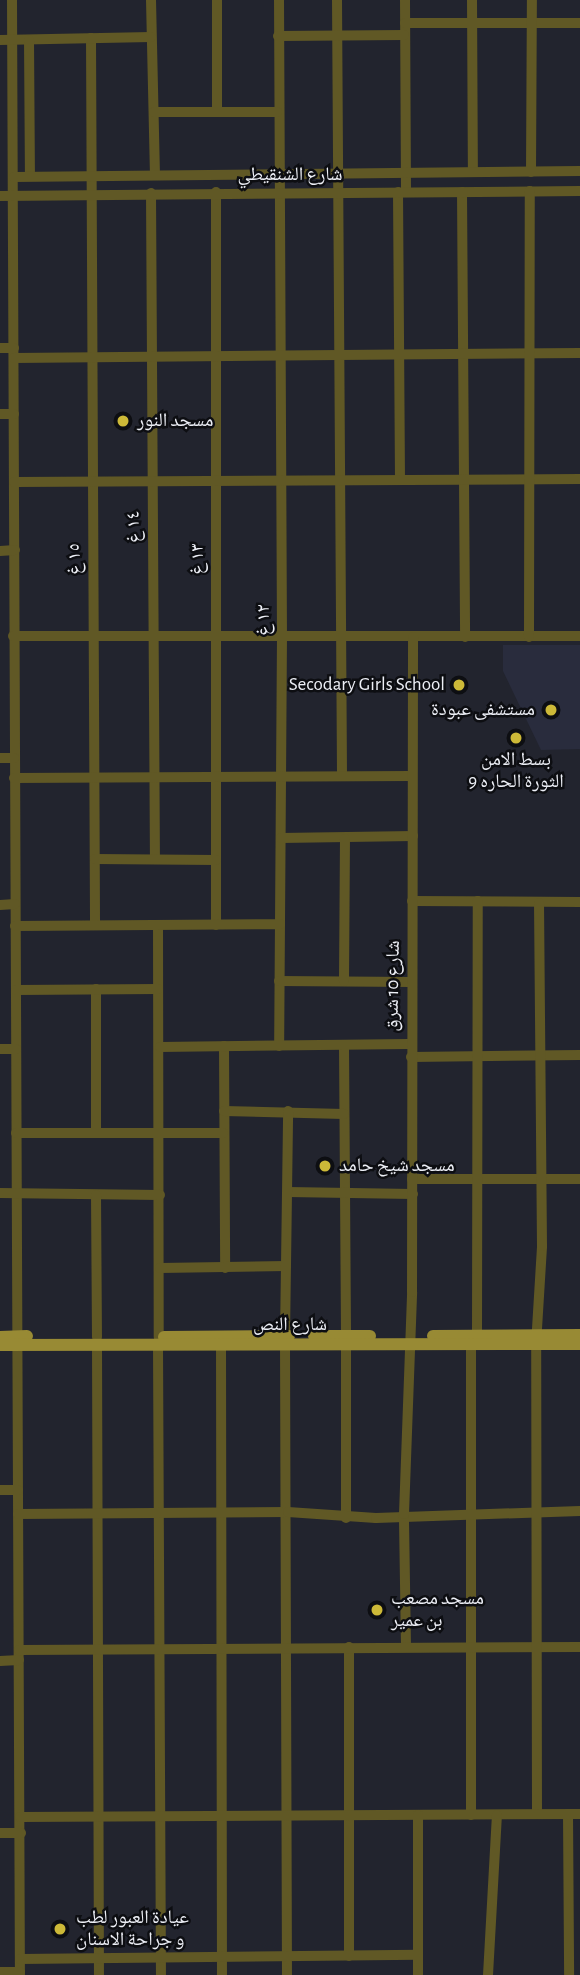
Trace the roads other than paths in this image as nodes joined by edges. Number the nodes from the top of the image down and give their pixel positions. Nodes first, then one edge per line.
1 (12, 0) edge
2 (151, 0) edge
3 (217, 0) edge
4 (279, 0) edge
5 (337, 0) edge
6 (405, 0) edge
7 (472, 0) edge
8 (532, 0) edge
9 (472, 22) junction
10 (405, 23) junction
11 (531, 23) junction
12 (580, 23) edge
13 (338, 35) junction
14 (404, 35) junction
15 (278, 36) junction
16 (151, 37) junction
17 (91, 38) junction
18 (0, 40) edge
19 (12, 40) junction
20 (29, 40) junction
21 (154, 112) junction
22 (217, 112) junction
23 (277, 112) junction
24 (405, 171) junction
25 (580, 171) edge
26 (276, 172) junction
27 (339, 172) junction
28 (473, 172) junction
29 (155, 173) junction
30 (512, 173) junction
31 (531, 173) junction
32 (90, 174) junction
33 (30, 176) junction
34 (14, 177) junction
35 (513, 191) junction
36 (530, 191) junction
37 (580, 191) edge
38 (216, 192) junction
39 (340, 192) junction
40 (402, 192) junction
41 (462, 192) junction
42 (151, 193) junction
43 (277, 193) junction
44 (91, 194) junction
45 (0, 195) edge
46 (14, 195) junction
47 (0, 348) edge
48 (14, 353) junction
49 (529, 353) junction
50 (580, 353) edge
51 (464, 354) junction
52 (399, 355) junction
53 (215, 357) junction
54 (279, 357) junction
55 (341, 357) junction
56 (92, 358) junction
57 (152, 358) junction
58 (0, 414) edge
59 (14, 414) junction
60 (341, 478) junction
61 (529, 479) junction
62 (580, 479) edge
63 (279, 480) junction
64 (400, 480) junction
65 (462, 480) junction
66 (150, 481) junction
67 (216, 481) junction
68 (14, 482) junction
69 (92, 482) junction
70 (15, 550) junction
71 (0, 551) edge
72 (0, 624) edge
73 (13, 631) junction
74 (94, 635) junction
75 (155, 635) junction
76 (216, 635) junction
77 (282, 636) junction
78 (580, 636) edge
79 (343, 637) junction
80 (413, 637) junction
81 (465, 637) junction
82 (529, 637) junction
83 (0, 758) edge
84 (14, 758) junction
85 (96, 776) junction
86 (217, 776) junction
87 (342, 776) junction
88 (411, 776) junction
89 (280, 777) junction
90 (14, 778) junction
91 (153, 778) junction
92 (413, 835) junction
93 (281, 838) junction
94 (345, 839) junction
95 (95, 859) junction
96 (155, 859) junction
97 (216, 860) junction
98 (412, 901) junction
99 (478, 901) junction
100 (580, 902) edge
101 (539, 903) junction
102 (15, 904) junction
103 (0, 905) edge
104 (95, 924) junction
105 (280, 924) junction
106 (158, 925) junction
107 (216, 925) junction
108 (15, 926) junction
109 (279, 981) junction
110 (344, 981) junction
111 (411, 982) junction
112 (96, 989) junction
113 (158, 989) junction
114 (16, 990) junction
115 (410, 1044) junction
116 (224, 1046) junction
117 (279, 1046) junction
118 (344, 1046) junction
119 (160, 1047) junction
120 (0, 1049) edge
121 (16, 1049) junction
122 (477, 1055) junction
123 (538, 1055) junction
124 (580, 1055) edge
125 (411, 1057) junction
126 (224, 1111) junction
127 (288, 1111) junction
128 (344, 1114) junction
129 (96, 1132) junction
130 (16, 1133) junction
131 (160, 1133) junction
132 (223, 1133) junction
133 (412, 1179) junction
134 (540, 1179) junction
135 (580, 1179) edge
136 (478, 1181) junction
137 (0, 1192) edge
138 (288, 1192) junction
139 (17, 1193) junction
140 (345, 1193) junction
141 (96, 1195) junction
142 (160, 1195) junction
143 (413, 1195) junction
144 (286, 1266) junction
145 (160, 1268) junction
146 (225, 1268) junction
147 (580, 1335) edge
148 (0, 1336) edge
149 (285, 1340) junction
150 (346, 1340) junction
151 (408, 1340) junction
152 (474, 1340) junction
153 (538, 1340) junction
154 (17, 1341) junction
155 (97, 1341) junction
156 (159, 1341) junction
157 (221, 1344) junction
158 (580, 1344) edge
159 (0, 1345) edge
160 (0, 1490) edge
161 (18, 1490) junction
162 (536, 1511) junction
163 (580, 1511) edge
164 (222, 1512) junction
165 (288, 1512) junction
166 (472, 1512) junction
167 (18, 1514) junction
168 (98, 1514) junction
169 (157, 1514) junction
170 (404, 1514) junction
171 (346, 1518) junction
172 (287, 1646) junction
173 (349, 1647) junction
174 (406, 1647) junction
175 (536, 1647) junction
176 (580, 1647) edge
177 (159, 1648) junction
178 (224, 1648) junction
179 (100, 1649) junction
180 (472, 1649) junction
181 (19, 1655) junction
182 (0, 1661) edge
183 (350, 1813) junction
184 (223, 1814) junction
185 (287, 1814) junction
186 (537, 1814) junction
187 (568, 1814) junction
188 (580, 1814) edge
189 (159, 1815) junction
190 (418, 1815) junction
191 (471, 1815) junction
192 (497, 1815) junction
193 (20, 1817) junction
194 (100, 1817) junction
195 (0, 1833) edge
196 (20, 1833) junction
197 (287, 1955) junction
198 (418, 1955) junction
199 (223, 1956) junction
200 (349, 1956) junction
201 (161, 1957) junction
202 (99, 1958) junction
203 (20, 1959) junction
204 (0, 1972) edge
205 (20, 1973) edge
206 (99, 1975) edge
207 (161, 1975) edge
208 (222, 1975) edge
209 (287, 1975) edge
210 (418, 1975) edge
211 (488, 1975) edge
212 (569, 1975) edge

1 - 19 street
2 - 16 street
3 - 22 street
4 - 15 street, ١٢ غ
5 - 13 street
6 - 10 street
7 - 9 street
8 - 11 street
9 - 10 street
9 - 11 street
9 - 28 street
10 - 14 street
11 - 12 street
11 - 31 street
13 - 14 street
13 - 15 street
13 - 27 street
14 - 24 street
15 - 23 street, ١٢ غ
16 - 17 street
16 - 21 street
17 - 20 street
17 - 32 street, ١٥ غ
18 - 19 street
19 - 20 street
19 - 34 street
20 - 33 street
21 - 22 street
21 - 29 street
22 - 23 street
23 - 26 street, ١٢ غ
24 - 27 street
24 - 28 street
24 - 40 street
25 - 31 street
26 - 27 street
26 - 29 street
26 - 43 street, ١٢ غ
27 - 39 street
28 - 30 street
29 - 32 street
30 - 31 street
30 - 35 street
32 - 33 street
32 - 44 street, ١٥ غ
33 - 34 street
34 - 46 street
35 - 36 street, شارع الشنقيطي
35 - 41 street, شارع الشنقيطي
36 - 37 street, شارع الشنقيطي
36 - 49 street
38 - 42 street, شارع الشنقيطي
38 - 43 street, شارع الشنقيطي
38 - 53 street, ١٣ غ
39 - 40 street, شارع الشنقيطي
39 - 43 street, شارع الشنقيطي
39 - 55 street
40 - 41 street, شارع الشنقيطي
40 - 52 street
41 - 51 street
42 - 44 street, شارع الشنقيطي
42 - 57 street, ١٤ غ
43 - 54 street, ١٢ غ
44 - 46 street, شارع الشنقيطي
44 - 56 street, ١٥ غ
45 - 46 street, شارع الشنقيطي
46 - 48 street
47 - 48 street
48 - 56 street
48 - 59 street
49 - 50 street
49 - 51 street
49 - 61 street
51 - 52 street
51 - 65 street
52 - 55 street
52 - 64 street
53 - 54 street
53 - 57 street
53 - 67 street, ١٣ غ
54 - 55 street
54 - 63 street, ١٢ غ
55 - 60 street
56 - 57 street
56 - 69 street, ١٥ غ
57 - 66 street, ١٤ غ
58 - 59 street
59 - 68 street
60 - 63 street
60 - 64 street
60 - 79 street
61 - 62 street
61 - 65 street
61 - 82 street
63 - 67 street
63 - 77 street, ١٢ غ
64 - 65 street
65 - 81 street
66 - 67 street
66 - 69 street
66 - 75 street, ١٤ غ
67 - 76 street, ١٣ غ
68 - 69 street
68 - 70 street
69 - 74 street, ١٥ غ
70 - 71 street
70 - 73 street
72 - 73 street
73 - 74 street
73 - 84 street
74 - 75 street
74 - 85 street, ١٥ غ
75 - 76 street
75 - 91 street, ١٤ غ
76 - 77 street
76 - 86 street, ١٣ غ
77 - 79 street
77 - 89 street, ١٢ غ
78 - 82 street
79 - 80 street
79 - 87 street
80 - 81 street
80 - 88 street, شارع 10 شرق
81 - 82 street
83 - 84 street
84 - 90 street
85 - 90 street
85 - 91 street
85 - 95 street, ١٥ غ
86 - 89 street
86 - 91 street
86 - 97 street, ١٣ غ
87 - 88 street
87 - 89 street
88 - 92 street, شارع 10 شرق
89 - 93 street, ١٢ غ
90 - 102 street
91 - 96 street, ١٤ غ
92 - 94 street
92 - 98 street, شارع 10 شرق
93 - 94 street
93 - 105 street, ١٢ غ
94 - 110 street
95 - 96 street
95 - 104 street, ١٥ غ
96 - 97 street
97 - 107 street, ١٣ غ
98 - 99 street
98 - 111 street, شارع 10 شرق
99 - 101 street
99 - 122 street
100 - 101 street
101 - 123 street
102 - 103 street
102 - 108 street
104 - 106 street
104 - 108 street
105 - 107 street
105 - 109 street, ١٢ غ
106 - 107 street
106 - 113 street
108 - 114 street
109 - 110 street
109 - 117 street, ١٢ غ
110 - 111 street
111 - 115 street, شارع 10 شرق
112 - 113 street
112 - 114 street
112 - 129 street
113 - 119 street
114 - 121 street
115 - 118 street
115 - 125 street, شارع 10 شرق
116 - 117 street
116 - 119 street
116 - 126 street
117 - 118 street
118 - 128 street
119 - 131 street
120 - 121 street
121 - 130 street
122 - 123 street
122 - 125 street
122 - 136 street
123 - 124 street
123 - 134 street
125 - 133 street, شارع 10 شرق
126 - 127 street
126 - 132 street
127 - 128 street
127 - 138 street
128 - 140 street
129 - 130 street
129 - 131 street
130 - 139 street
131 - 132 street
131 - 142 street
132 - 146 street
133 - 136 street
133 - 143 street, شارع 10 شرق
134 - 135 street
134 - 136 street
134 - 153 street
136 - 152 street
137 - 139 street
138 - 140 street
138 - 144 street
139 - 141 street
139 - 154 street
140 - 143 street
140 - 150 street
141 - 142 street
141 - 155 street
142 - 145 street
143 - 151 street, شارع 10 شرق
144 - 146 street
144 - 149 street
145 - 146 street
145 - 156 street
147 - 153 main road, شارع النص
148 - 154 main road, شارع النص
149 - 150 main road, شارع النص
149 - 156 main road, شارع النص
149 - 157 main road, شارع النص
149 - 165 street
150 - 151 main road, شارع النص
150 - 171 street
151 - 152 main road, شارع النص
151 - 170 street, شارع 10 شرق
152 - 153 main road, شارع النص
152 - 166 street
153 - 158 main road, شارع النص
153 - 162 street
154 - 155 main road, شارع النص
154 - 159 main road, شارع النص
154 - 161 street
155 - 156 main road, شارع النص
155 - 168 street
156 - 157 main road, شارع النص
156 - 169 street
157 - 164 street
160 - 161 street
161 - 167 street
162 - 163 street
162 - 166 street
162 - 175 street
164 - 165 street
164 - 169 street
164 - 178 street
165 - 171 street
165 - 172 street
166 - 170 street
166 - 180 street
167 - 168 street
167 - 181 street
168 - 169 street
168 - 179 street
169 - 177 street
170 - 171 street
170 - 174 street, شارع 10 شرق
172 - 173 street
172 - 178 street
172 - 185 street
173 - 174 street
173 - 183 street
174 - 180 street
175 - 176 street
175 - 180 street
175 - 186 street
177 - 178 street
177 - 179 street
177 - 189 street
178 - 184 street
179 - 181 street
179 - 194 street
180 - 191 street
181 - 182 street
181 - 193 street
183 - 185 street
183 - 190 street
183 - 200 street
184 - 185 street
184 - 189 street
184 - 199 street
185 - 197 street
186 - 187 street
186 - 192 street
187 - 188 street
187 - 212 street
189 - 194 street
189 - 201 street
190 - 191 street
190 - 198 street
191 - 192 street
192 - 211 street
193 - 194 street
193 - 196 street
194 - 202 street
195 - 196 street
196 - 203 street
197 - 199 street
197 - 200 street
197 - 209 street
198 - 200 street
198 - 210 street
199 - 201 street
199 - 208 street
201 - 202 street
201 - 207 street
202 - 203 street
202 - 206 street
203 - 205 street
204 - 205 street

